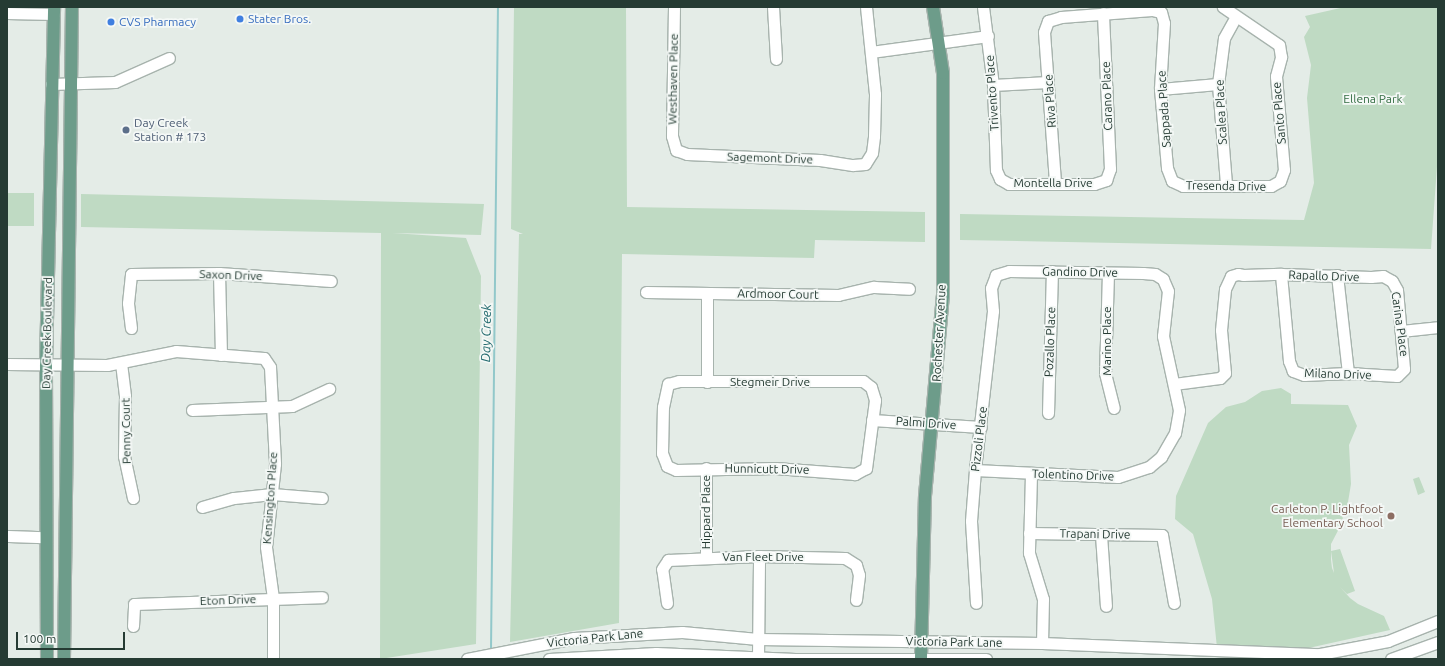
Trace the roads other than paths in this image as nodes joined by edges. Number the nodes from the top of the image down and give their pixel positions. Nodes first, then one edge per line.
1 (72, 7) edge
2 (674, 7) edge
3 (773, 7) edge
4 (866, 7) edge
5 (933, 7) edge
6 (983, 7) edge
7 (1223, 7) edge
8 (54, 10) edge
9 (7, 13) edge
10 (1103, 13) junction
11 (1235, 18) junction
12 (988, 36) junction
13 (940, 44) junction
14 (871, 52) junction
15 (169, 58) dead end
16 (776, 59) dead end
17 (1048, 82) junction
18 (51, 84) junction
19 (69, 84) junction
20 (1218, 84) junction
21 (993, 85) junction
22 (1160, 89) junction
23 (676, 150) joint
24 (1000, 179) joint
25 (1106, 180) joint
26 (1172, 181) joint
27 (1280, 181) joint
28 (1055, 182) junction
29 (1226, 184) junction
30 (1052, 271) junction
31 (220, 273) junction
32 (1108, 273) junction
33 (1281, 274) junction
34 (996, 275) joint
35 (1337, 276) junction
36 (331, 281) dead end
37 (1392, 281) joint
38 (909, 289) dead end
39 (646, 292) dead end
40 (707, 293) junction
41 (1438, 327) edge
42 (132, 328) dead end
43 (1401, 331) junction
44 (221, 355) junction
45 (121, 363) junction
46 (7, 364) edge
47 (65, 364) junction
48 (46, 365) junction
49 (1404, 369) joint
50 (1348, 373) junction
51 (707, 382) junction
52 (1174, 384) junction
53 (329, 389) dead end
54 (1114, 408) dead end
55 (270, 409) junction
56 (192, 410) dead end
57 (1048, 414) dead end
58 (872, 420) junction
59 (933, 423) junction
60 (981, 427) junction
61 (667, 466) joint
62 (706, 468) junction
63 (975, 470) junction
64 (1031, 474) junction
65 (272, 494) junction
66 (133, 498) dead end
67 (322, 498) dead end
68 (202, 507) dead end
69 (1029, 533) junction
70 (1101, 535) junction
71 (7, 536) edge
72 (45, 537) junction
73 (759, 556) junction
74 (706, 557) junction
75 (322, 597) dead end
76 (273, 598) junction
77 (856, 600) dead end
78 (666, 603) dead end
79 (976, 603) dead end
80 (1174, 603) dead end
81 (1106, 606) dead end
82 (1438, 622) edge
83 (133, 626) dead end
84 (758, 639) junction
85 (921, 642) junction
86 (1438, 642) edge
87 (1042, 643) junction
88 (758, 657) junction
89 (470, 658) edge
90 (47, 659) edge
91 (64, 659) edge
92 (273, 659) edge
93 (549, 659) edge
94 (920, 659) edge
95 (986, 659) edge
96 (1392, 659) edge

1 - 19 main road, Day Creek Boulevard
2 - 23 street, Westhaven Place
3 - 16 street
4 - 14 street
5 - 13 main road, Rochester Avenue
6 - 12 street, Trivento Place
7 - 11 street
8 - 9 street
8 - 18 main road, Day Creek Boulevard
10 - 17 street, Riva Place
10 - 22 street, Sappada Place
10 - 25 street, Carano Place
11 - 20 street, Scalea Place
11 - 27 street, Santo Place
12 - 13 street
12 - 21 street, Trivento Place
13 - 14 street
13 - 59 main road, Rochester Avenue
14 - 23 street, Sagemont Drive
15 - 19 street
17 - 21 street
17 - 28 street, Riva Place
18 - 19 street
18 - 48 main road, Day Creek Boulevard
19 - 47 main road, Day Creek Boulevard
20 - 22 street
20 - 29 street, Scalea Place
21 - 24 street, Trivento Place
22 - 26 street, Sappada Place
24 - 28 street, Montella Drive
25 - 28 street, Montella Drive
26 - 29 street, Tresenda Drive
27 - 29 street, Tresenda Drive
30 - 32 street, Gandino Drive
30 - 34 street, Gandino Drive
30 - 57 street, Pozallo Place
31 - 36 street, Saxon Drive
31 - 42 street, Saxon Drive
31 - 44 street
32 - 52 street, Gandino Drive
32 - 54 street, Marino Place
33 - 35 street, Rapallo Drive
33 - 50 street, Milano Drive
33 - 52 street, Rapallo Drive
34 - 60 street, Pizzoli Place
35 - 37 street, Rapallo Drive
35 - 50 street
37 - 43 street, Carina Place
38 - 40 street, Ardmoor Court
39 - 40 street, Ardmoor Court
40 - 51 street
41 - 43 street
43 - 49 street, Carina Place
44 - 45 street
44 - 55 street, Kensington Place
45 - 47 street
45 - 66 street, Penny Court
46 - 48 street
47 - 48 street
47 - 91 main road, Day Creek Boulevard
48 - 72 main road, Day Creek Boulevard
49 - 50 street, Milano Drive
51 - 58 street, Stegmeir Drive
51 - 61 street, Stegmeir Drive
52 - 64 street, Tolentino Drive
53 - 55 street
55 - 56 street
55 - 65 street, Kensington Place
58 - 59 street, Palmi Drive
58 - 62 street, Hunnicutt Drive
59 - 60 street, Palmi Drive
59 - 85 main road, Rochester Avenue
60 - 63 street, Pizzoli Place
61 - 62 street, Hunnicutt Drive
62 - 74 street, Hippard Place
63 - 64 street, Tolentino Drive
63 - 79 street, Pizzoli Place
64 - 69 street
65 - 67 street
65 - 68 street
65 - 76 street, Kensington Place
69 - 70 street, Trapani Drive
69 - 87 street
70 - 80 street, Trapani Drive
70 - 81 street
71 - 72 street
72 - 90 main road, Day Creek Boulevard
73 - 74 street, Van Fleet Drive
73 - 77 street, Van Fleet Drive
73 - 84 street
74 - 78 street, Van Fleet Drive
75 - 76 street, Eton Drive
76 - 83 street, Eton Drive
76 - 92 street, Kensington Place
82 - 87 street, Victoria Park Lane
84 - 85 street, Victoria Park Lane
84 - 88 street
84 - 89 street, Victoria Park Lane
85 - 87 street, Victoria Park Lane
85 - 94 main road, Rochester Avenue
86 - 96 street
88 - 93 street, Victoria Park Lane
88 - 94 street, Victoria Park Lane
94 - 95 street, Victoria Park Lane

